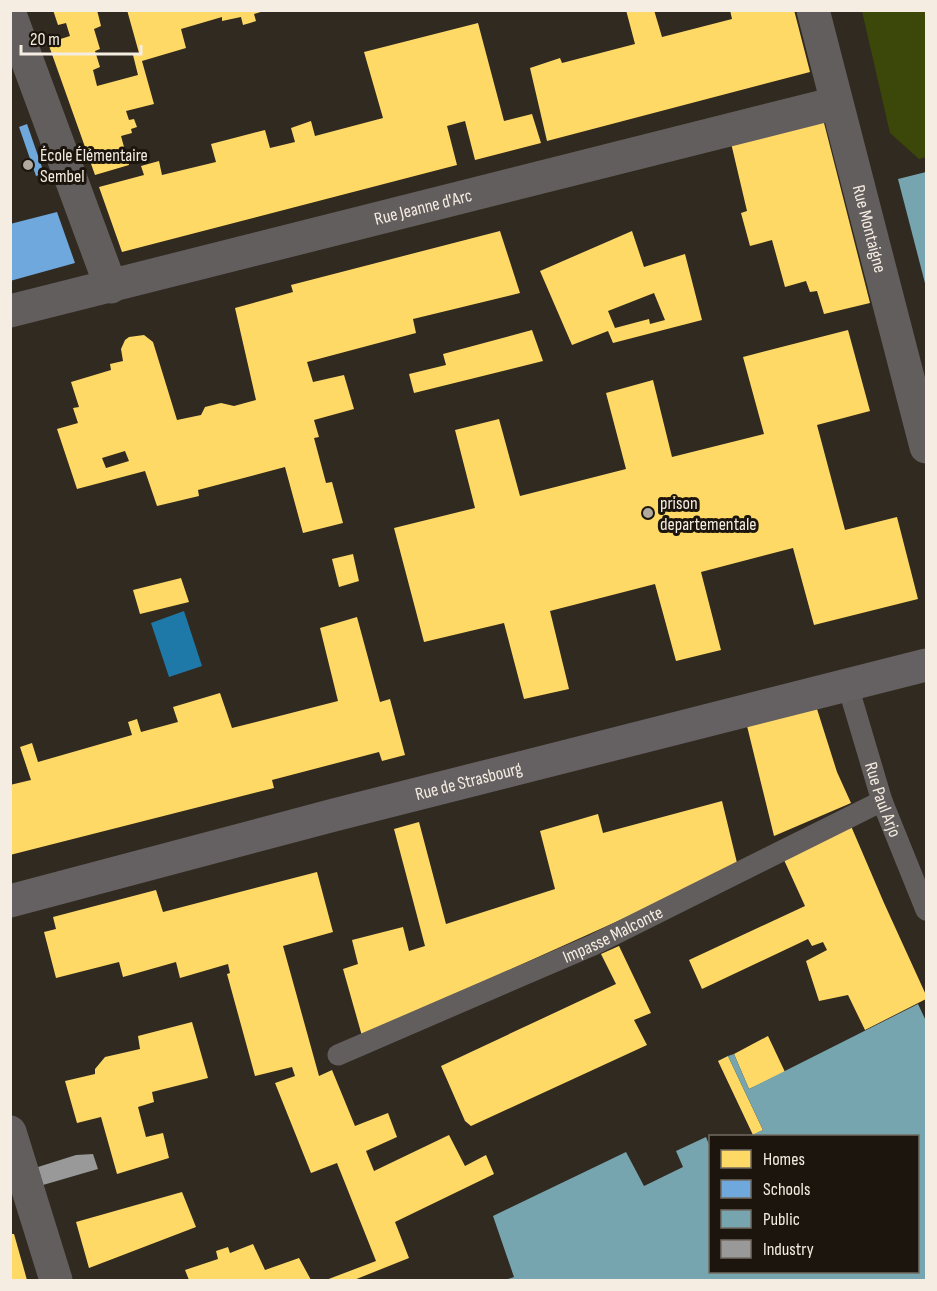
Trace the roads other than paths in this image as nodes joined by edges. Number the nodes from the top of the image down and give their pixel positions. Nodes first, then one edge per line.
1 (813, 10) edge
2 (10, 14) edge
3 (836, 103) junction
4 (111, 287) junction
5 (10, 311) edge
6 (927, 447) edge
7 (927, 665) edge
8 (847, 683) junction
9 (882, 801) junction
10 (10, 901) edge
11 (927, 910) edge
12 (338, 1055) dead end
13 (10, 1132) edge
14 (56, 1281) edge

1 - 3 street, Rue Montaigne
2 - 4 street
3 - 4 street, Rue Jeanne d'Arc
3 - 6 street, Rue Montaigne
4 - 5 street, Rue Jeanne d'Arc
7 - 8 street, Rue de Strasbourg
8 - 9 lane, Rue Paul Arjo
8 - 10 street, Rue de Strasbourg
9 - 11 lane, Rue Paul Arjo
9 - 12 lane, Impasse Malconte
13 - 14 street

